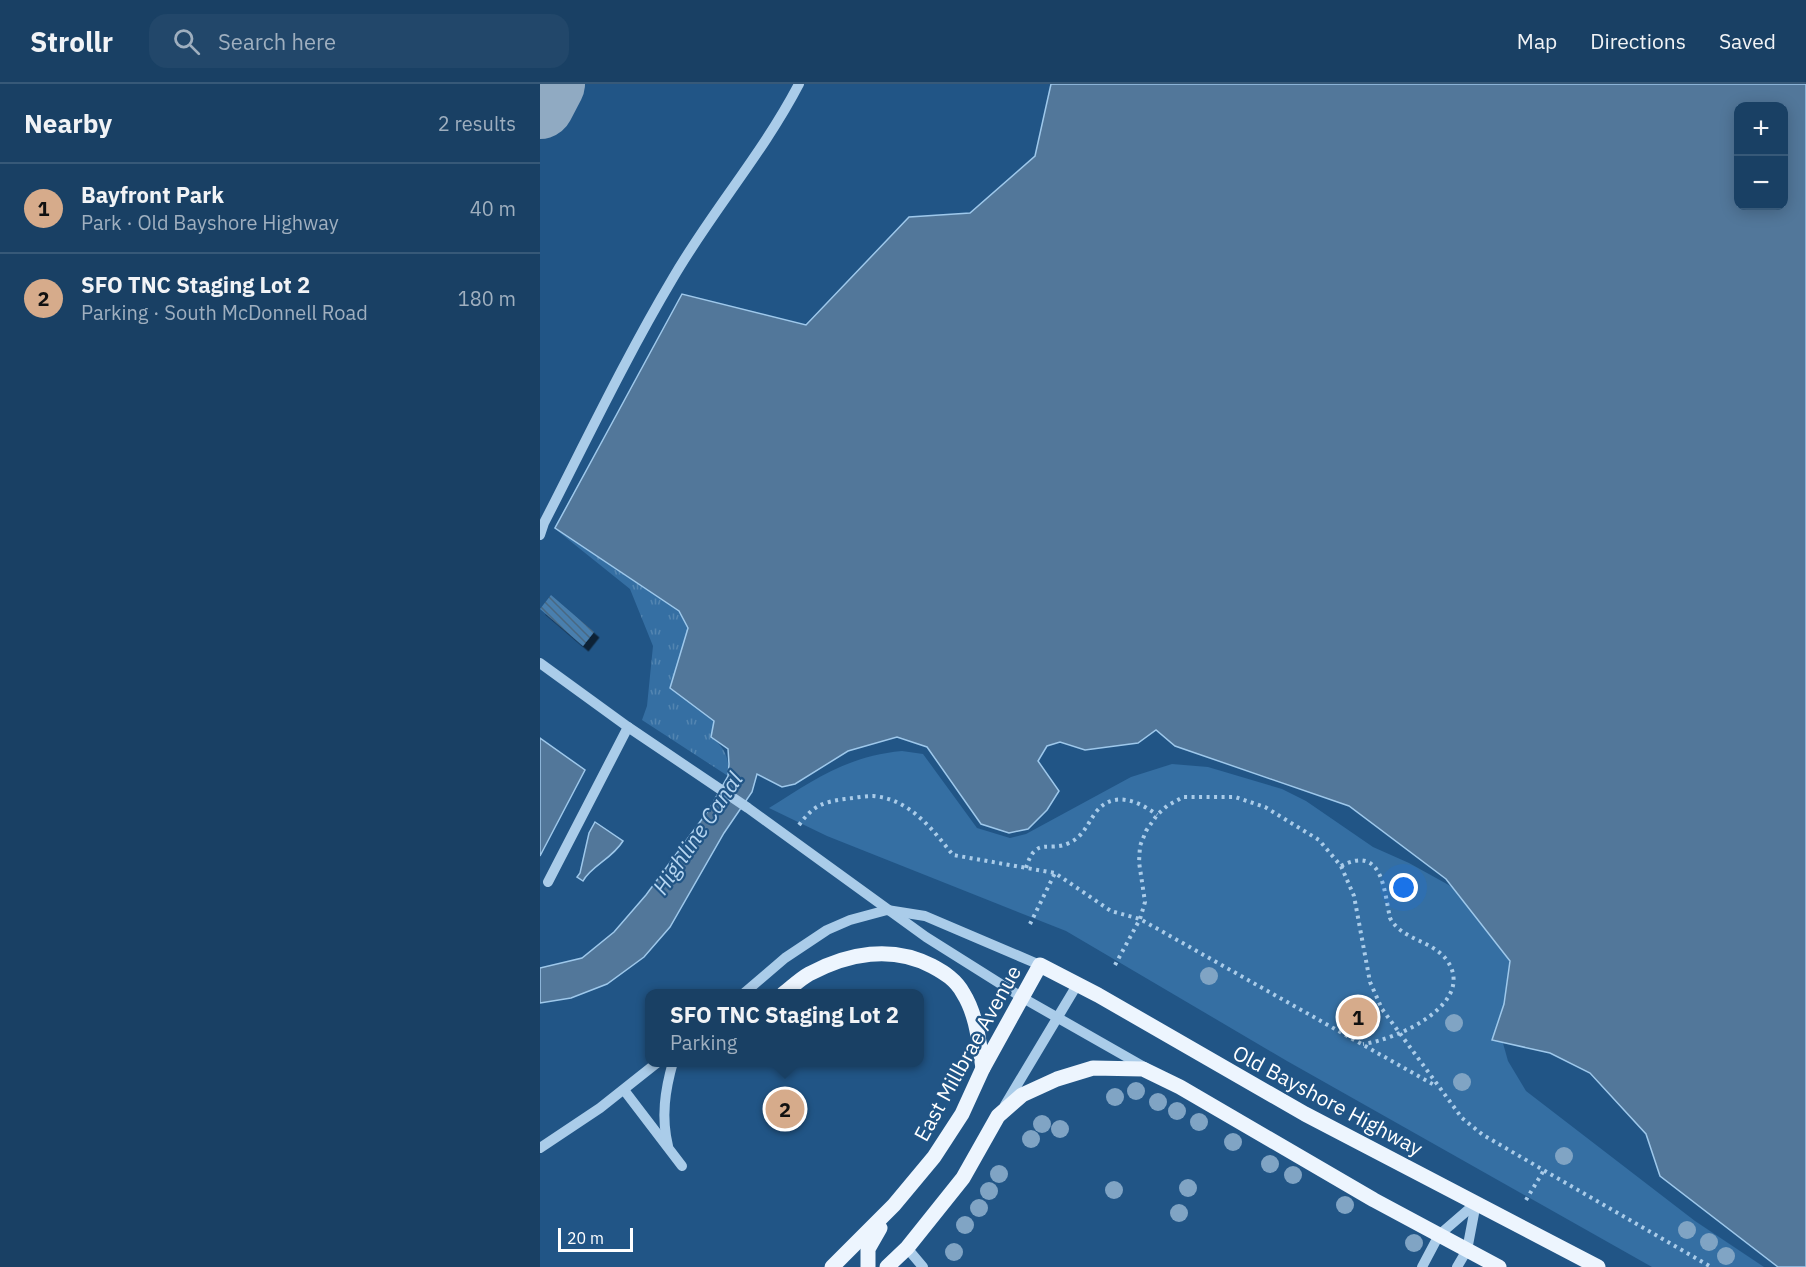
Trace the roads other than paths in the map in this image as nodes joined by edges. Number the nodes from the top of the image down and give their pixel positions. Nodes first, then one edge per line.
1 (799, 84) edge
2 (542, 524) edge
3 (540, 535) edge
4 (540, 663) edge
5 (628, 727) junction
6 (548, 882) dead end
7 (887, 910) junction
8 (1040, 965) junction
9 (1077, 985) junction
10 (748, 989) edge
11 (788, 989) edge
12 (1023, 998) junction
13 (1059, 1017) junction
14 (652, 1067) edge
15 (672, 1067) edge
16 (982, 1068) junction
17 (1180, 1087) junction
18 (624, 1090) junction
19 (998, 1116) junction
20 (540, 1148) edge
21 (668, 1149) junction
22 (682, 1166) dead end
23 (1476, 1203) junction
24 (894, 1205) junction
25 (1439, 1234) junction
26 (907, 1248) junction
27 (1467, 1250) junction
28 (832, 1267) edge
29 (868, 1267) edge
30 (886, 1267) edge
31 (923, 1267) edge
32 (1422, 1267) edge
33 (1457, 1267) edge
34 (1499, 1267) edge
35 (1599, 1267) edge

1 - 2 street
2 - 3 street
4 - 5 street
5 - 6 street
5 - 7 street
7 - 8 street
7 - 10 street
7 - 12 street
8 - 9 main road, Old Bayshore Highway
8 - 12 main road, East Millbrae Avenue
9 - 13 street
9 - 23 main road, Old Bayshore Highway
11 - 16 main road
12 - 13 street
12 - 16 main road, East Millbrae Avenue
13 - 17 street
13 - 19 street
14 - 18 street
15 - 21 street
16 - 24 main road, East Millbrae Avenue
17 - 19 main road
17 - 25 main road
18 - 20 street
18 - 21 street
19 - 26 main road
21 - 22 street
23 - 25 street
23 - 27 street
23 - 35 main road, Old Bayshore Highway
24 - 28 main road, East Millbrae Avenue
24 - 29 main road
25 - 27 main road
25 - 32 street
26 - 30 main road
26 - 31 street
27 - 33 street
27 - 34 main road

